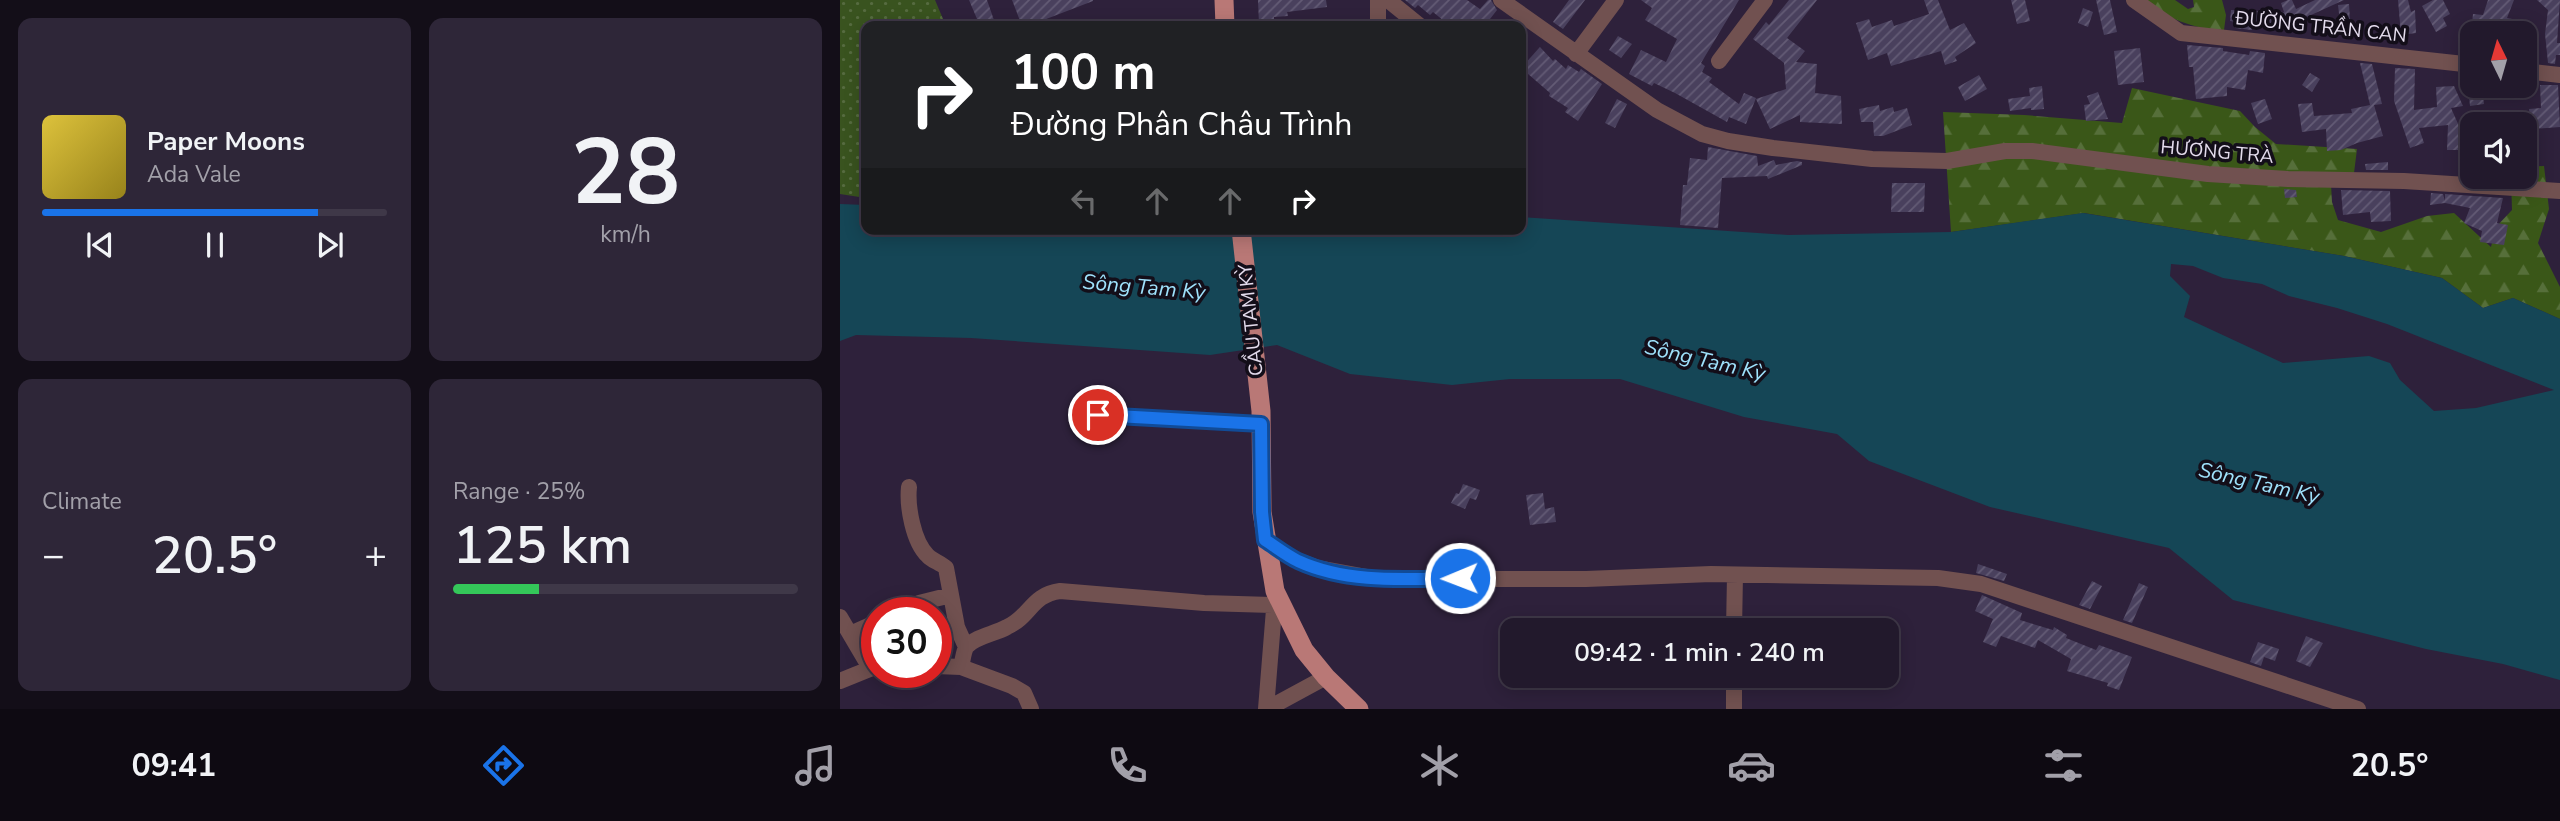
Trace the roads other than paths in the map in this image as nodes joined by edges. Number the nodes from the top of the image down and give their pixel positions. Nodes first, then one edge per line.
1 (1224, 0) edge
2 (1378, 0) edge
3 (1388, 0) edge
4 (1501, 0) edge
5 (1616, 0) edge
6 (1765, 0) edge
7 (2134, 0) edge
8 (1225, 21) edge
9 (1378, 21) edge
10 (1414, 21) edge
11 (1576, 54) junction
12 (1719, 61) dead end
13 (2460, 64) edge
14 (2538, 72) edge
15 (2560, 75) edge
16 (2560, 191) edge
17 (1242, 235) edge
18 (1098, 415) dead end
19 (1261, 418) junction
20 (909, 487) dead end
21 (1265, 540) junction
22 (1735, 575) junction
23 (951, 595) junction
24 (943, 597) edge
25 (1275, 598) junction
26 (840, 617) edge
27 (1734, 618) edge
28 (861, 629) edge
29 (850, 634) junction
30 (966, 647) junction
31 (861, 650) edge
32 (952, 667) edge
33 (961, 667) junction
34 (861, 672) edge
35 (1326, 677) junction
36 (840, 681) edge
37 (1734, 688) edge
38 (1341, 700) edge
39 (1031, 709) edge
40 (1266, 709) edge
41 (1359, 709) edge
42 (1734, 709) edge
43 (2358, 709) edge

1 - 8 main road
2 - 9 street
3 - 10 street
4 - 11 street, HƯƠNG TRÀ
5 - 11 street
6 - 12 street
7 - 13 street, ĐƯỜNG TRẦN CAN
11 - 16 street, HƯƠNG TRÀ
14 - 15 street
17 - 19 main road, CẦU TAM KỲ
18 - 19 street
19 - 21 main road, CẦU TAM KỲ
20 - 23 street
21 - 22 street
21 - 25 main road, CẦU TAM KỲ
22 - 27 street
22 - 43 street
23 - 24 street
23 - 30 street
25 - 30 street
25 - 35 main road, CẦU TAM KỲ
25 - 40 street
26 - 29 street
28 - 29 street
29 - 31 street
30 - 33 street
32 - 33 street
33 - 39 street
34 - 36 street
35 - 38 main road, CẦU TAM KỲ
35 - 40 street
37 - 42 street
38 - 41 main road, CẦU TAM KỲ

